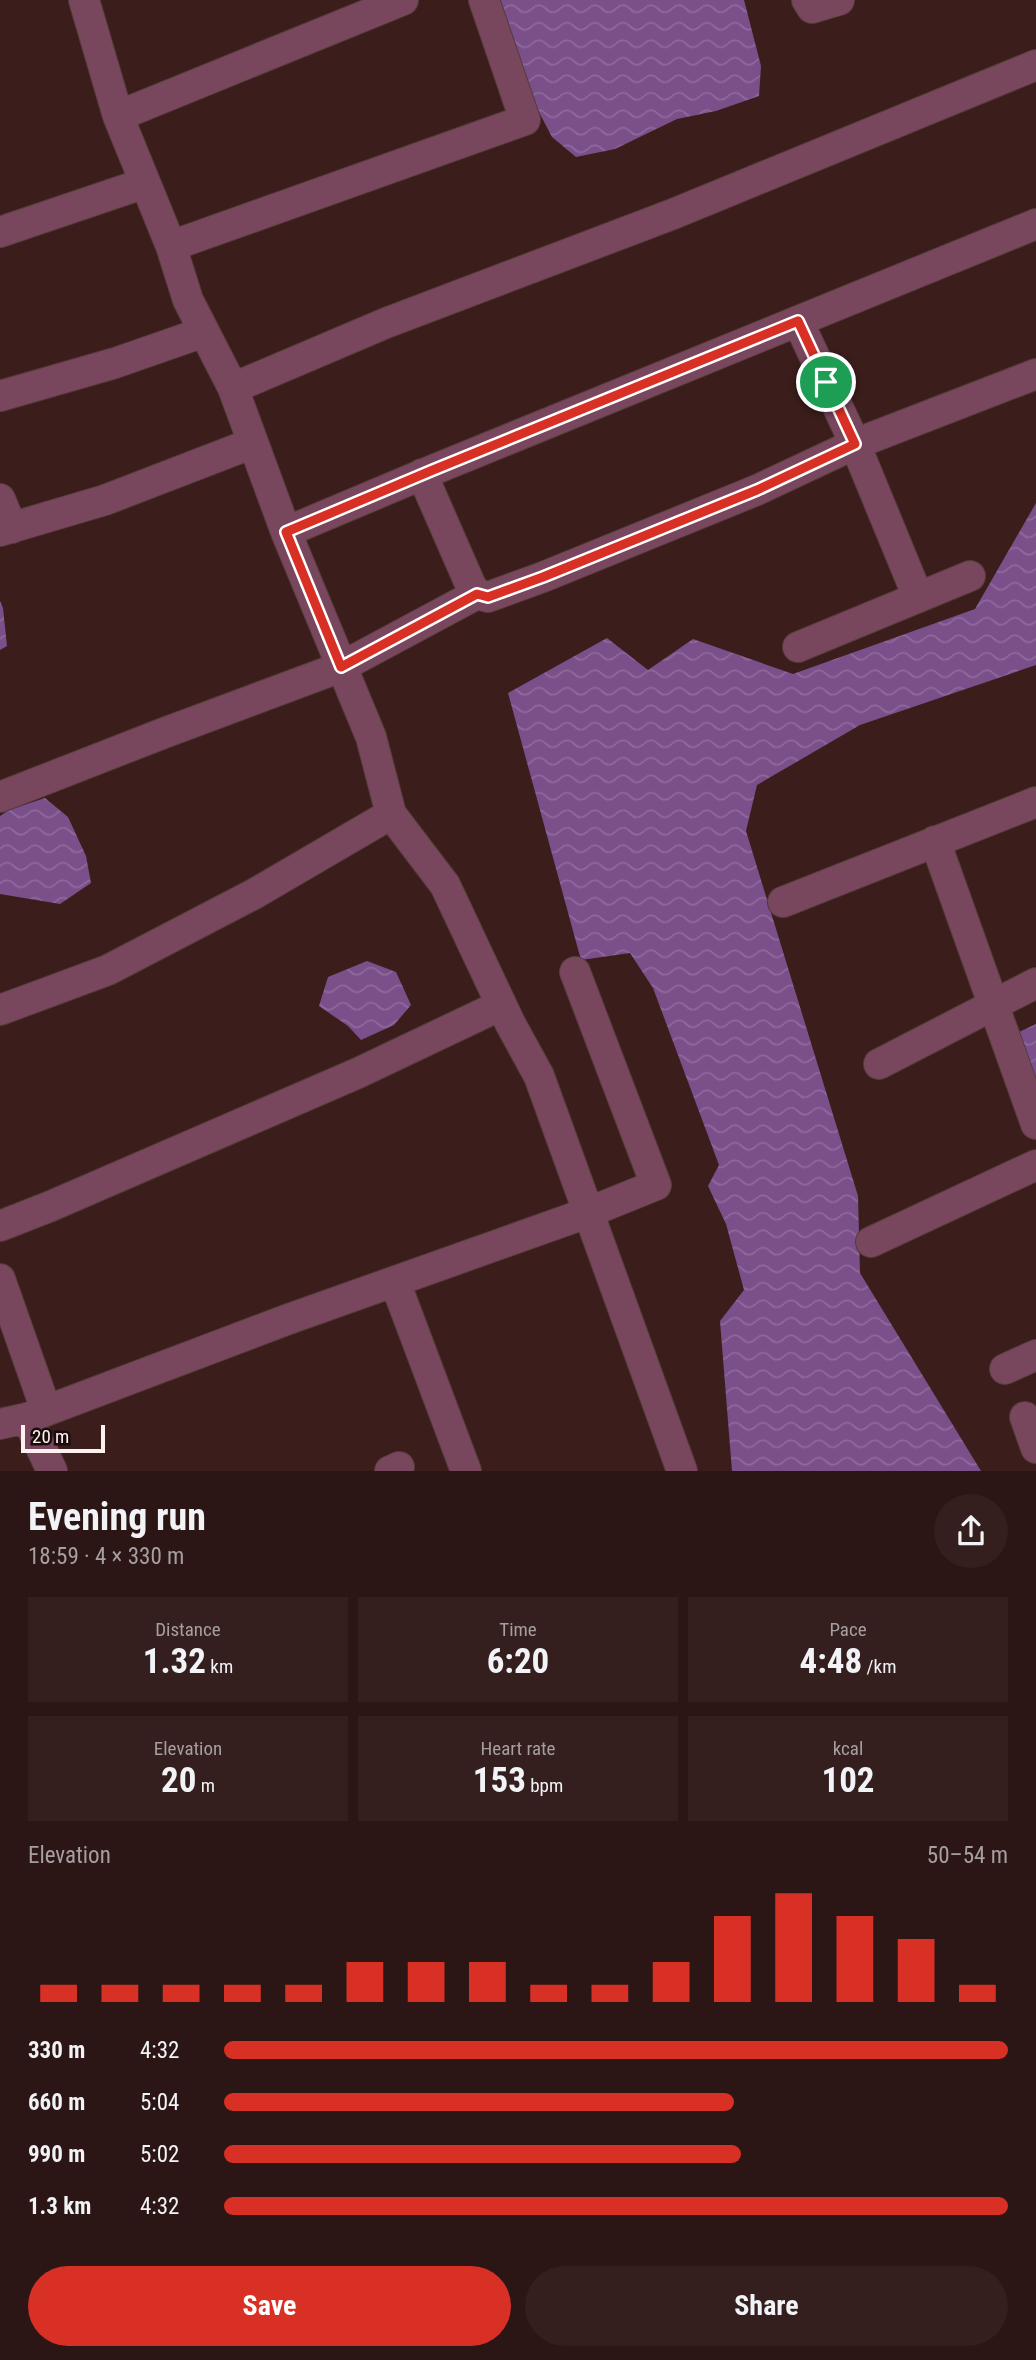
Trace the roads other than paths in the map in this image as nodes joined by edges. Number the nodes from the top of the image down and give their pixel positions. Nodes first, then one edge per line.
1 (84, 0) edge
2 (403, 0) edge
3 (484, 0) edge
4 (807, 0) edge
5 (839, 0) edge
6 (1036, 65) edge
7 (118, 116) junction
8 (145, 183) junction
9 (1036, 224) edge
10 (0, 232) edge
11 (171, 246) junction
12 (798, 321) junction
13 (204, 332) junction
14 (1036, 374) edge
15 (233, 388) junction
16 (0, 396) edge
17 (253, 443) junction
18 (855, 444) junction
19 (422, 474) junction
20 (0, 499) edge
21 (6, 530) edge
22 (286, 532) junction
23 (970, 576) dead end
24 (477, 594) junction
25 (918, 597) junction
26 (799, 647) dead end
27 (341, 667) junction
28 (0, 797) edge
29 (1036, 802) edge
30 (391, 814) junction
31 (935, 841) junction
32 (783, 902) dead end
33 (575, 972) dead end
34 (1036, 983) edge
35 (992, 1004) junction
36 (501, 1005) junction
37 (0, 1010) edge
38 (879, 1064) dead end
39 (1036, 1124) edge
40 (1036, 1165) edge
41 (587, 1213) junction
42 (0, 1226) edge
43 (871, 1242) dead end
44 (0, 1279) edge
45 (394, 1282) junction
46 (1036, 1355) edge
47 (1005, 1369) dead end
48 (24, 1417) edge
49 (1025, 1417) dead end
50 (1036, 1448) edge
51 (52, 1471) edge
52 (466, 1471) edge
53 (682, 1471) edge

1 - 7 street
2 - 7 street
3 - 11 street
4 - 5 street
6 - 15 street
7 - 8 street
8 - 10 street
8 - 11 street
9 - 12 street
11 - 13 street
12 - 18 street
12 - 19 street
13 - 15 street
13 - 16 street
14 - 18 street
15 - 17 street
17 - 21 street
17 - 22 street
18 - 24 street
18 - 25 street
19 - 22 street
19 - 24 street
20 - 21 street
22 - 27 street
23 - 25 street
24 - 27 street
25 - 26 street
27 - 28 street
27 - 30 street
29 - 31 street
30 - 36 street
30 - 37 street
31 - 32 street
31 - 35 street
33 - 41 street
34 - 35 street
35 - 38 street
35 - 39 street
36 - 41 street
36 - 42 street
40 - 43 street
41 - 45 street
41 - 53 street
44 - 48 street
45 - 48 street
45 - 52 street
46 - 47 street
48 - 51 street
49 - 50 street

